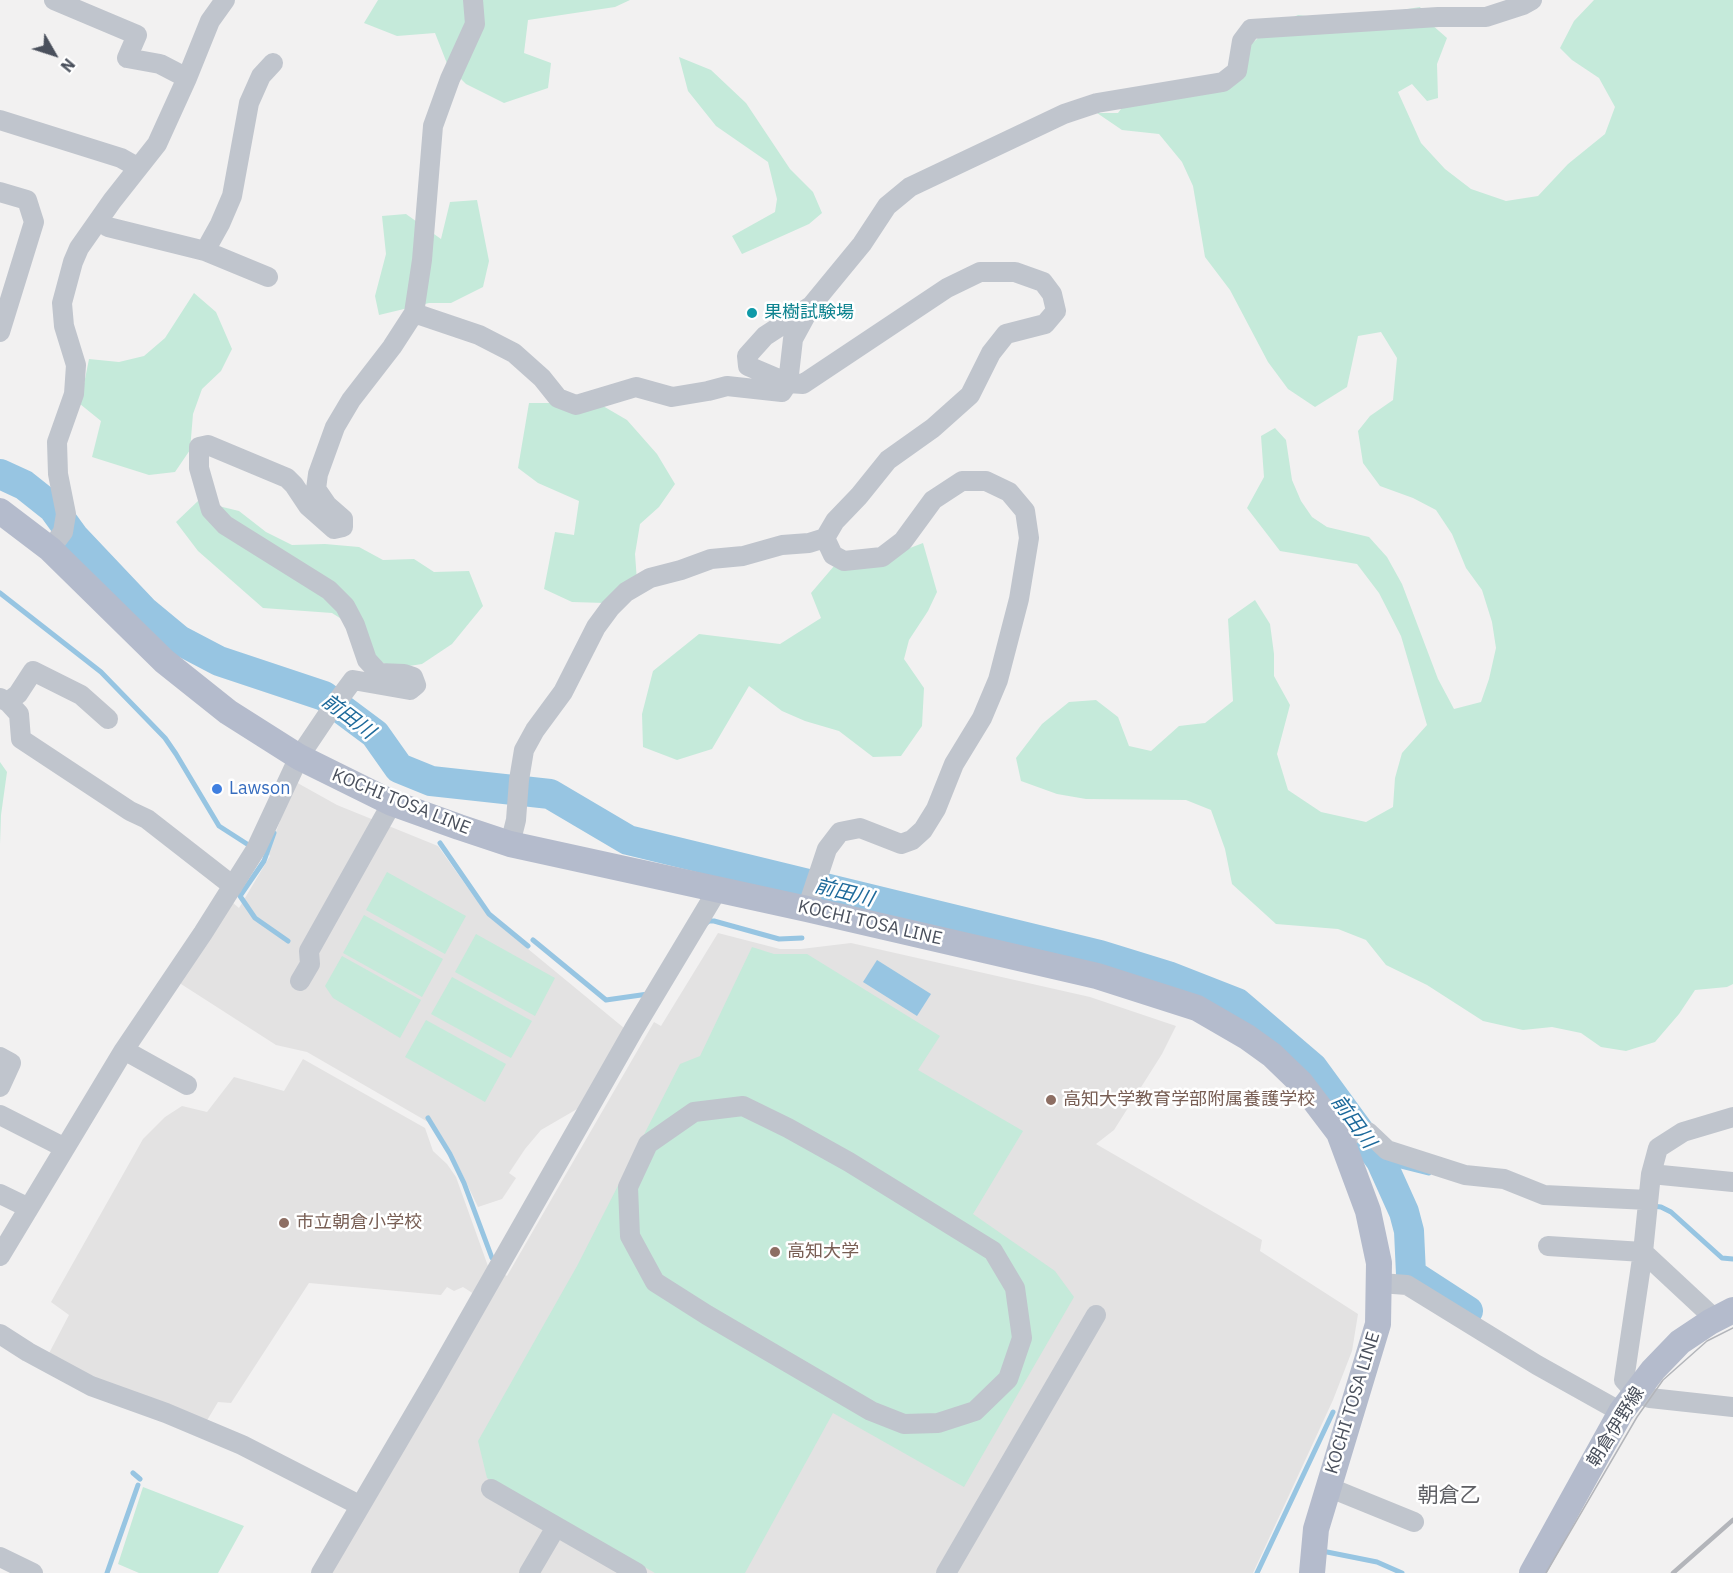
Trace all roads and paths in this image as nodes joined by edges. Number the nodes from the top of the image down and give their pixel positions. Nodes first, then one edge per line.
1 (54, 0) edge
2 (225, 0) edge
3 (473, 0) edge
4 (1532, 0) edge
5 (273, 63) dead end
6 (187, 78) junction
7 (0, 120) edge
8 (137, 167) junction
9 (0, 192) edge
10 (112, 201) junction
11 (108, 226) junction
12 (79, 248) junction
13 (205, 251) junction
14 (268, 277) dead end
15 (811, 306) junction
16 (414, 313) junction
17 (0, 332) edge
18 (788, 383) junction
19 (0, 511) edge
20 (60, 532) junction
21 (825, 538) junction
22 (4, 700) edge
23 (108, 719) dead end
24 (299, 757) junction
25 (392, 802) junction
26 (510, 844) junction
27 (233, 886) junction
28 (718, 889) junction
29 (813, 893) junction
30 (300, 981) dead end
31 (124, 1050) junction
32 (0, 1057) edge
33 (187, 1085) dead end
34 (0, 1087) edge
35 (0, 1115) edge
36 (1733, 1117) edge
37 (788, 1128) joint
38 (1351, 1134) junction
39 (65, 1148) junction
40 (1651, 1174) junction
41 (1733, 1182) edge
42 (0, 1194) edge
43 (1648, 1200) junction
44 (29, 1208) junction
45 (1548, 1246) dead end
46 (1643, 1252) junction
47 (0, 1256) edge
48 (1380, 1283) junction
49 (1724, 1314) edge
50 (1096, 1315) dead end
51 (0, 1335) edge
52 (1628, 1402) junction
53 (1733, 1407) edge
54 (1328, 1487) junction
55 (491, 1489) dead end
56 (360, 1505) junction
57 (1414, 1522) dead end
58 (556, 1527) junction
59 (0, 1557) edge
60 (33, 1573) edge
61 (321, 1573) edge
62 (529, 1573) edge
63 (637, 1573) edge
64 (946, 1573) edge
65 (1312, 1573) edge
66 (1532, 1573) edge

1 - 6 street
2 - 6 street
3 - 16 street
4 - 15 street
5 - 13 street
6 - 8 street
7 - 8 street
8 - 10 street
9 - 17 street
10 - 11 street
10 - 12 street
11 - 12 street
11 - 13 street
12 - 20 street
13 - 14 street
15 - 18 street
15 - 18 street
16 - 18 street
16 - 24 street
18 - 21 street
19 - 20 main road, KOCHI TOSA LINE
20 - 24 main road, KOCHI TOSA LINE
21 - 26 street
21 - 29 street
22 - 23 street
22 - 27 street
24 - 25 main road, KOCHI TOSA LINE
24 - 27 street
25 - 26 main road, KOCHI TOSA LINE
25 - 30 street
26 - 28 main road, KOCHI TOSA LINE
27 - 31 street
28 - 29 main road, KOCHI TOSA LINE
28 - 56 street
29 - 38 main road, KOCHI TOSA LINE
31 - 33 street
31 - 39 street
32 - 34 street
35 - 39 street
36 - 40 street
37 - 37 street
38 - 43 street
38 - 48 main road, KOCHI TOSA LINE
39 - 44 street
40 - 41 street
40 - 43 street
42 - 44 street
43 - 46 street
44 - 47 street
45 - 46 street
46 - 49 street
46 - 52 street
48 - 52 street
48 - 54 main road, KOCHI TOSA LINE
49 - 52 main road, 朝倉伊野線
50 - 64 street
51 - 56 street
52 - 53 street
52 - 66 main road, 朝倉伊野線
54 - 57 street
54 - 65 main road, KOCHI TOSA LINE
55 - 58 street
56 - 61 street
58 - 62 street
58 - 63 street
59 - 60 street

